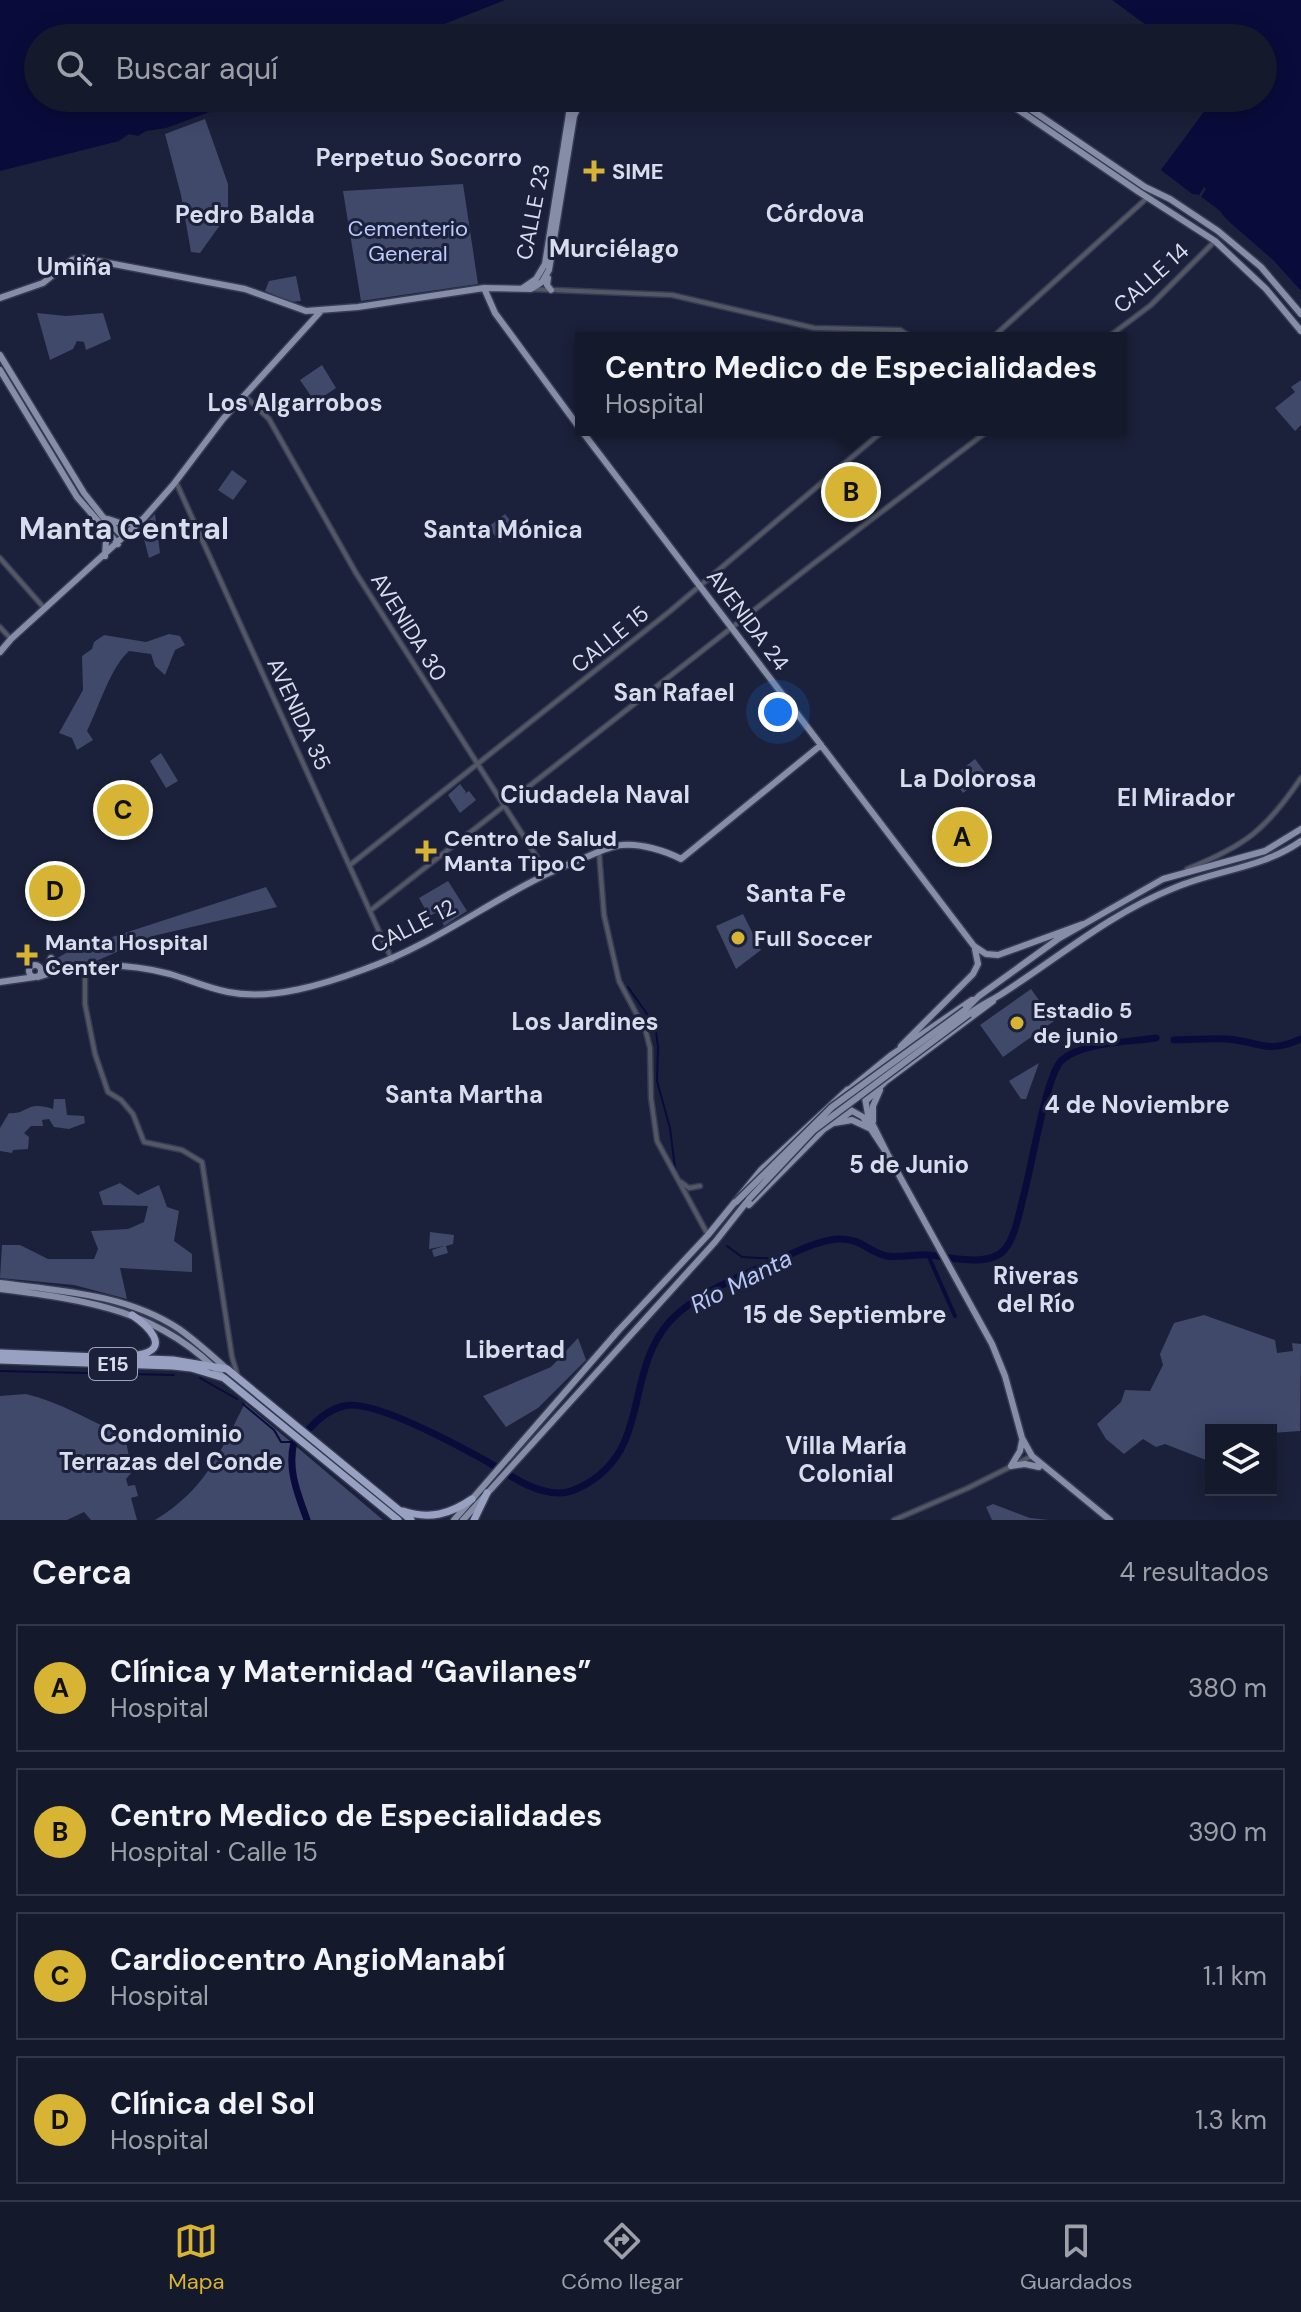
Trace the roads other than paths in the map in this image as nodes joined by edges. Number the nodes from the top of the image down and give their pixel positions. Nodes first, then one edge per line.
1 (568, 112) edge
2 (576, 112) edge
3 (1021, 112) edge
4 (1035, 112) edge
5 (1147, 198) junction
6 (1215, 241) junction
7 (1242, 250) junction
8 (549, 270) junction
9 (484, 288) junction
10 (527, 288) junction
11 (551, 290) junction
12 (0, 298) edge
13 (320, 311) junction
14 (1301, 314) edge
15 (1301, 331) edge
16 (903, 332) edge
17 (999, 332) edge
18 (1115, 332) edge
19 (0, 355) edge
20 (0, 370) edge
21 (247, 398) dead end
22 (575, 422) edge
23 (586, 436) edge
24 (877, 436) edge
25 (981, 436) edge
26 (176, 482) junction
27 (103, 517) junction
28 (143, 519) junction
29 (99, 525) junction
30 (124, 537) junction
31 (118, 544) junction
32 (105, 556) junction
33 (0, 558) edge
34 (699, 587) junction
35 (45, 609) junction
36 (0, 627) edge
37 (731, 628) junction
38 (11, 639) junction
39 (0, 652) edge
40 (821, 745) junction
41 (477, 765) junction
42 (1301, 778) edge
43 (505, 807) junction
44 (1301, 829) edge
45 (1301, 841) edge
46 (599, 852) junction
47 (1218, 864) junction
48 (350, 865) junction
49 (1219, 872) junction
50 (547, 873) junction
51 (1171, 876) junction
52 (371, 910) junction
53 (1083, 924) junction
54 (974, 946) junction
55 (51, 958) dead end
56 (392, 960) junction
57 (85, 966) junction
58 (66, 969) junction
59 (53, 970) junction
60 (38, 975) junction
61 (10, 980) junction
62 (0, 982) edge
63 (979, 996) junction
64 (999, 996) junction
65 (967, 1012) junction
66 (890, 1056) junction
67 (886, 1081) junction
68 (849, 1089) junction
69 (865, 1103) junction
70 (854, 1110) junction
71 (872, 1127) junction
72 (824, 1129) junction
73 (675, 1176) junction
74 (700, 1186) dead end
75 (736, 1202) junction
76 (743, 1209) junction
77 (708, 1235) junction
78 (0, 1286) edge
79 (132, 1315) junction
80 (0, 1353) edge
81 (232, 1357) junction
82 (120, 1358) junction
83 (0, 1360) edge
84 (214, 1368) junction
85 (227, 1369) junction
86 (224, 1378) junction
87 (239, 1378) junction
88 (1022, 1438) junction
89 (1032, 1456) junction
90 (1011, 1466) junction
91 (1045, 1469) junction
92 (487, 1493) junction
93 (472, 1499) junction
94 (394, 1507) junction
95 (398, 1520) edge
96 (411, 1520) edge
97 (454, 1520) edge
98 (463, 1520) edge
99 (474, 1520) edge
100 (894, 1520) edge
101 (1110, 1520) edge

1 - 10 main road, CALLE 23
2 - 8 main road, CALLE 23
3 - 5 main road
4 - 7 main road
5 - 6 main road
5 - 7 main road
5 - 17 street
6 - 15 main road
6 - 18 street, CALLE 14
7 - 14 main road
8 - 10 main road, CALLE 23
8 - 11 main road
9 - 10 main road
9 - 13 main road
9 - 22 main road, AVENIDA 24
10 - 11 street
11 - 16 street
12 - 13 main road
13 - 26 main road
19 - 27 main road
20 - 29 main road
21 - 41 street, AVENIDA 30
23 - 34 main road, AVENIDA 24
24 - 34 street, CALLE 15
25 - 37 street
26 - 28 main road
26 - 48 street, AVENIDA 35
27 - 28 main road
27 - 30 main road
28 - 30 main road
29 - 31 main road
29 - 32 main road
30 - 31 main road
31 - 32 main road
32 - 35 main road
33 - 35 street
34 - 37 main road, AVENIDA 24
34 - 41 street, CALLE 15
35 - 38 main road
36 - 38 street
37 - 40 main road, AVENIDA 24
37 - 43 street
38 - 39 main road
40 - 46 main road, CALLE 12
40 - 54 main road, AVENIDA 24
41 - 43 street, AVENIDA 30
41 - 48 street, CALLE 15
42 - 51 street
43 - 50 street, AVENIDA 30
43 - 52 street
44 - 47 main road
45 - 49 main road
46 - 50 main road, CALLE 12
46 - 73 street
47 - 49 main road
47 - 51 main road
48 - 52 street, AVENIDA 35
49 - 64 main road
50 - 56 main road, CALLE 12
51 - 53 main road
52 - 56 street, AVENIDA 35
53 - 54 main road
53 - 63 main road
54 - 66 main road
55 - 59 main road
56 - 57 main road, CALLE 12
57 - 58 main road, CALLE 12
57 - 81 street
58 - 59 main road, CALLE 12
58 - 60 main road, CALLE 12
59 - 60 main road, CALLE 12
60 - 61 main road, CALLE 12
60 - 61 main road, CALLE 12
61 - 62 main road, CALLE 12
63 - 65 main road
63 - 66 main road
64 - 65 main road
64 - 67 main road
65 - 75 main road, bridge
65 - 76 main road, bridge
66 - 68 main road
67 - 69 main road
67 - 71 main road
68 - 69 main road
68 - 70 main road
68 - 75 main road
69 - 70 main road
69 - 71 main road
70 - 71 main road
70 - 72 main road
71 - 72 main road
71 - 88 main road
72 - 76 main road
73 - 74 street
73 - 77 street
75 - 77 main road
76 - 92 main road
77 - 93 main road
78 - 79 main road
78 - 85 main road
79 - 82 highway
79 - 84 main road
80 - 82 highway, E15
81 - 85 street
81 - 87 street
82 - 84 highway, E15
83 - 86 highway, E15
84 - 85 highway, E15
84 - 86 main road
85 - 86 street
85 - 87 highway
86 - 95 highway, E15
87 - 94 highway
88 - 89 main road
88 - 90 main road
89 - 90 street
89 - 91 main road
90 - 91 main road
90 - 100 street
91 - 101 main road
92 - 98 main road
92 - 99 highway
93 - 94 highway
93 - 97 main road
94 - 96 highway

